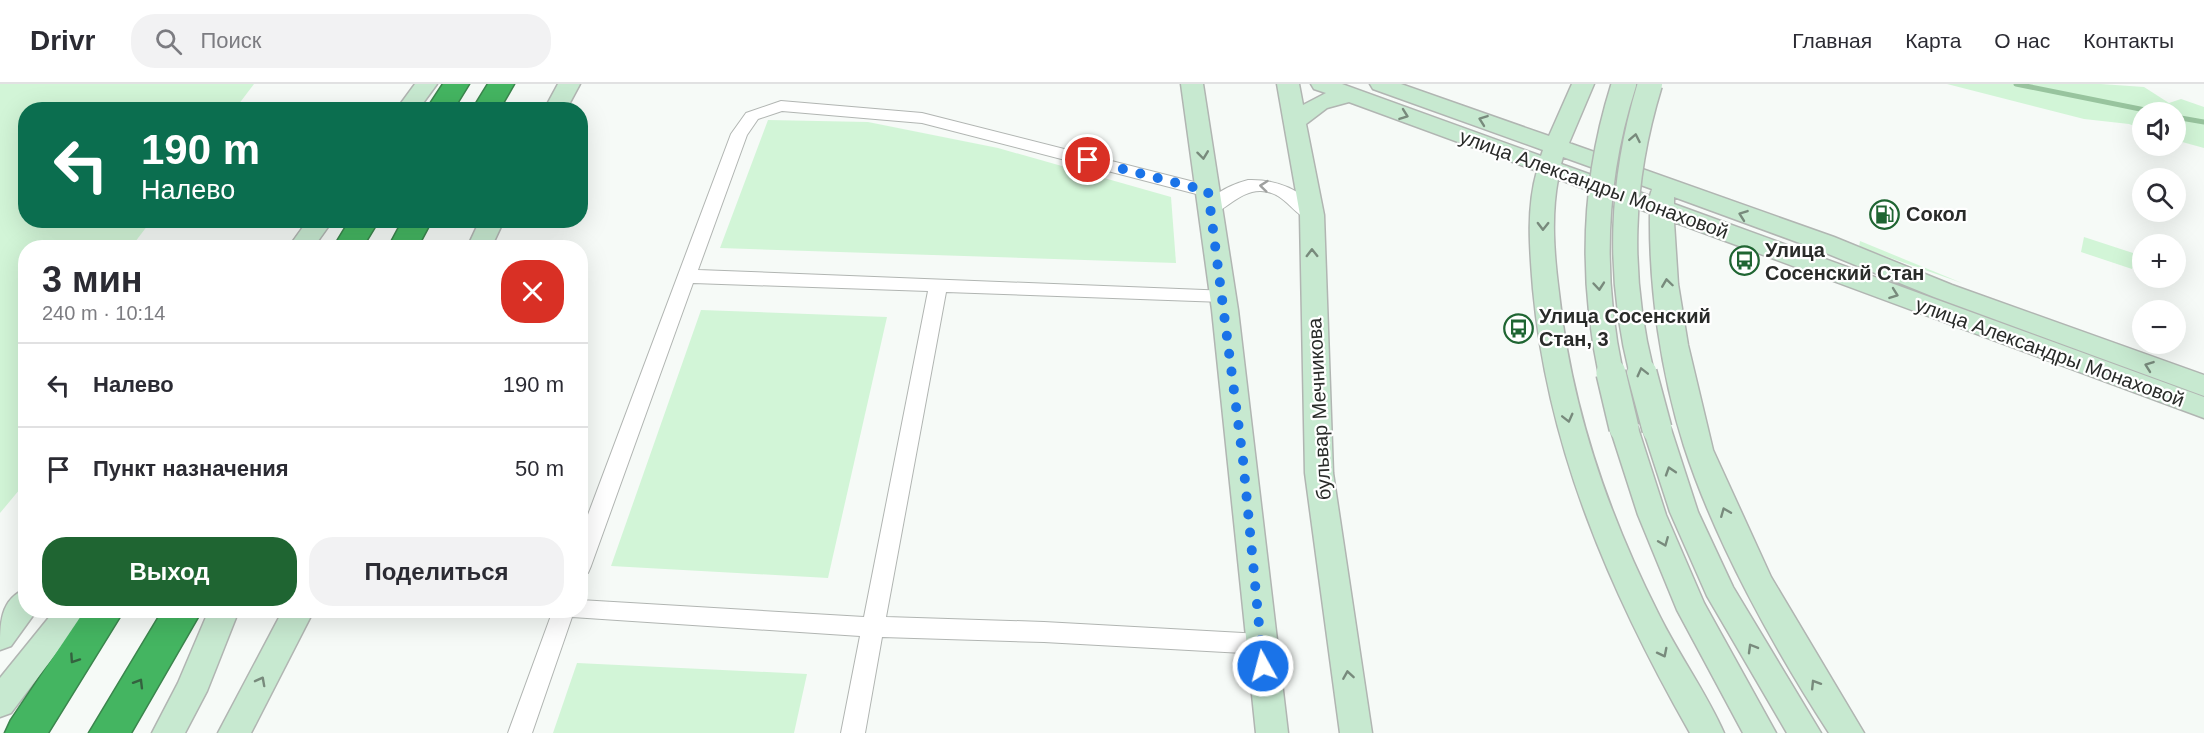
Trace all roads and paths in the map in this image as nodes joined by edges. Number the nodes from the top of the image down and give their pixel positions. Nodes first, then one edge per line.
1 (426, 84) edge
2 (456, 84) edge
3 (501, 84) edge
4 (569, 84) edge
5 (1288, 84) edge
6 (1322, 84) edge
7 (1381, 84) edge
8 (1583, 84) edge
9 (1624, 84) edge
10 (1650, 84) edge
11 (1196, 88) edge
12 (1349, 95) junction
13 (413, 102) edge
14 (444, 102) edge
15 (490, 102) edge
16 (559, 102) edge
17 (1295, 123) junction
18 (1553, 157) junction
19 (1662, 197) junction
20 (1208, 200) junction
21 (1312, 215) junction
22 (688, 276) junction
23 (938, 285) junction
24 (1223, 296) junction
25 (2204, 386) edge
26 (2204, 408) edge
27 (588, 545) edge
28 (588, 611) edge
29 (18, 612) edge
30 (68, 618) edge
31 (101, 618) edge
32 (179, 618) edge
33 (221, 618) edge
34 (295, 618) edge
35 (561, 618) edge
36 (873, 627) junction
37 (0, 636) edge
38 (1261, 644) junction
39 (0, 702) edge
40 (25, 733) edge
41 (109, 733) edge
42 (168, 733) edge
43 (234, 733) edge
44 (520, 733) edge
45 (853, 733) edge
46 (1272, 733) edge
47 (1356, 733) edge
48 (1708, 733) edge
49 (1760, 733) edge
50 (1805, 733) edge
51 (1848, 733) edge

1 - 13 main road
2 - 14 highway
3 - 15 highway
4 - 16 main road
5 - 17 main road, бульвар Мечникова
6 - 12 main road, улица Александры Монаховой
18 -> 7 main road, улица Александры Монаховой
8 - 18 main road
9 -> 49 main road, bridge
50 -> 10 main road, bridge
11 -> 20 main road
12 - 17 main road
12 -> 18 main road, улица Александры Монаховой
17 - 21 main road, бульвар Мечникова
18 - 19 main road, улица Александры Монаховой
18 -> 48 main road
25 -> 19 main road, улица Александры Монаховой
19 -> 26 main road, улица Александры Монаховой
51 -> 19 main road
21 -> 20 street
20 - 22 street
20 - 24 main road
47 -> 21 main road, бульвар Мечникова
22 - 23 street
22 - 27 street
23 - 24 street
23 - 36 street
24 - 38 main road
28 - 36 street
29 - 37 main road
30 - 39 main road
31 -> 40 highway
41 -> 32 highway
33 - 42 main road
43 -> 34 main road
35 - 44 street
36 - 38 street
36 - 45 street
38 - 46 main road

